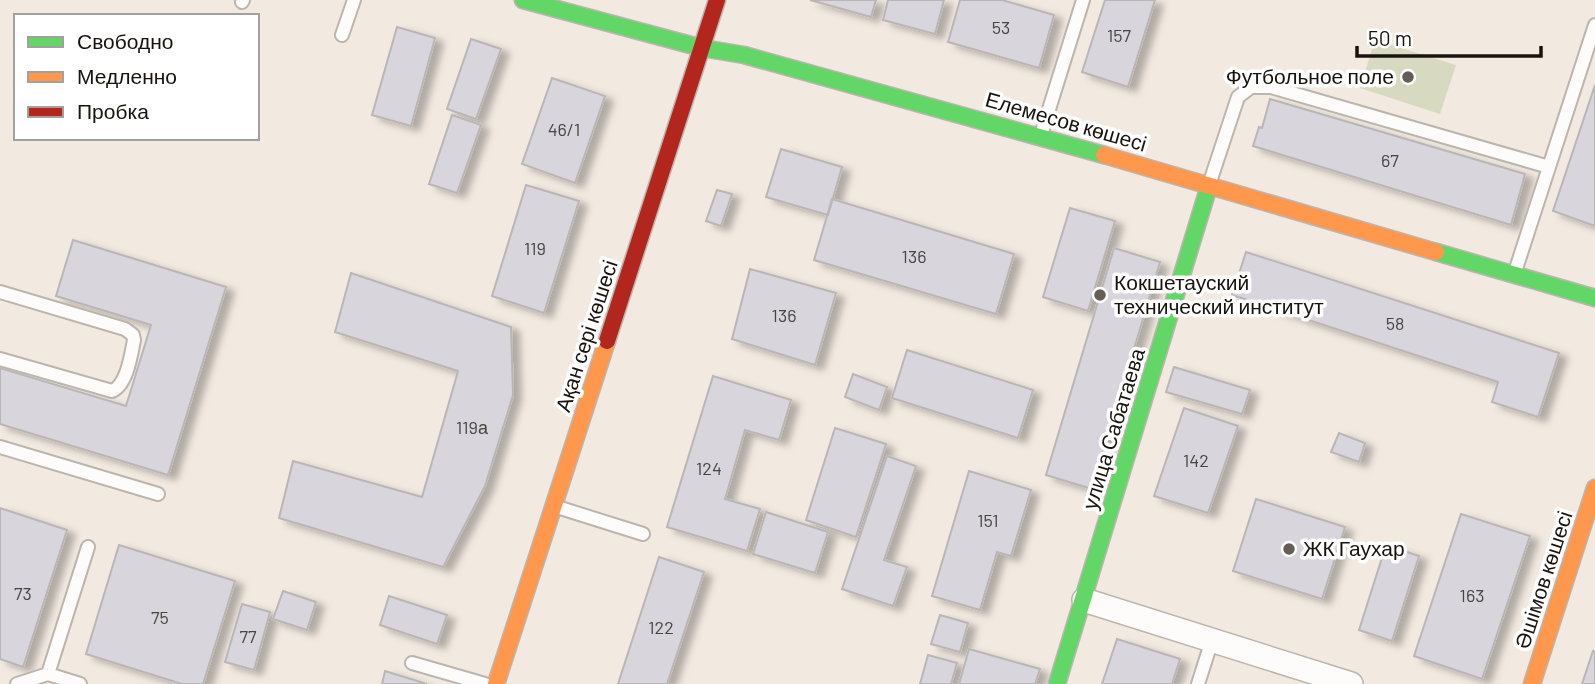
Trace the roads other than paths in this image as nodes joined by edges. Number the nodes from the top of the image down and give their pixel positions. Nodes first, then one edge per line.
1 (354, 0) edge
2 (523, 0) edge
3 (717, 0) edge
4 (1083, 0) edge
5 (1595, 25) edge
6 (342, 35) dead end
7 (702, 48) junction
8 (1041, 136) junction
9 (1549, 167) junction
10 (1209, 186) junction
11 (1514, 275) junction
12 (0, 292) edge
13 (1595, 298) edge
14 (0, 359) edge
15 (0, 447) edge
16 (1595, 488) edge
17 (159, 494) dead end
18 (554, 506) junction
19 (643, 534) dead end
20 (88, 547) dead end
21 (1084, 600) junction
22 (1212, 640) junction
23 (412, 663) dead end
24 (48, 674) junction
25 (17, 684) edge
26 (80, 684) edge
27 (485, 684) edge
28 (496, 684) edge
29 (1057, 684) edge
30 (1198, 684) edge
31 (1351, 684) edge
32 (1532, 684) edge

1 - 6 lane
2 - 7 street, Елемесов көшесі
3 - 7 street, Ақан сері көшесі
4 - 8 lane
5 - 9 lane
7 - 8 street, Елемесов көшесі
7 - 18 street, Ақан сері көшесі
8 - 10 street, Елемесов көшесі
9 - 10 lane
9 - 11 lane
10 - 11 street, Елемесов көшесі
10 - 21 street, улица Сабатаева
11 - 13 street, Елемесов көшесі
12 - 14 lane
15 - 17 lane
16 - 32 street, Әшімов көшесі
18 - 19 lane
18 - 28 street, Ақан сері көшесі
20 - 24 lane
21 - 22 street
21 - 29 street, улица Сабатаева
22 - 30 lane
22 - 31 street
23 - 27 lane
24 - 25 lane
24 - 26 lane

